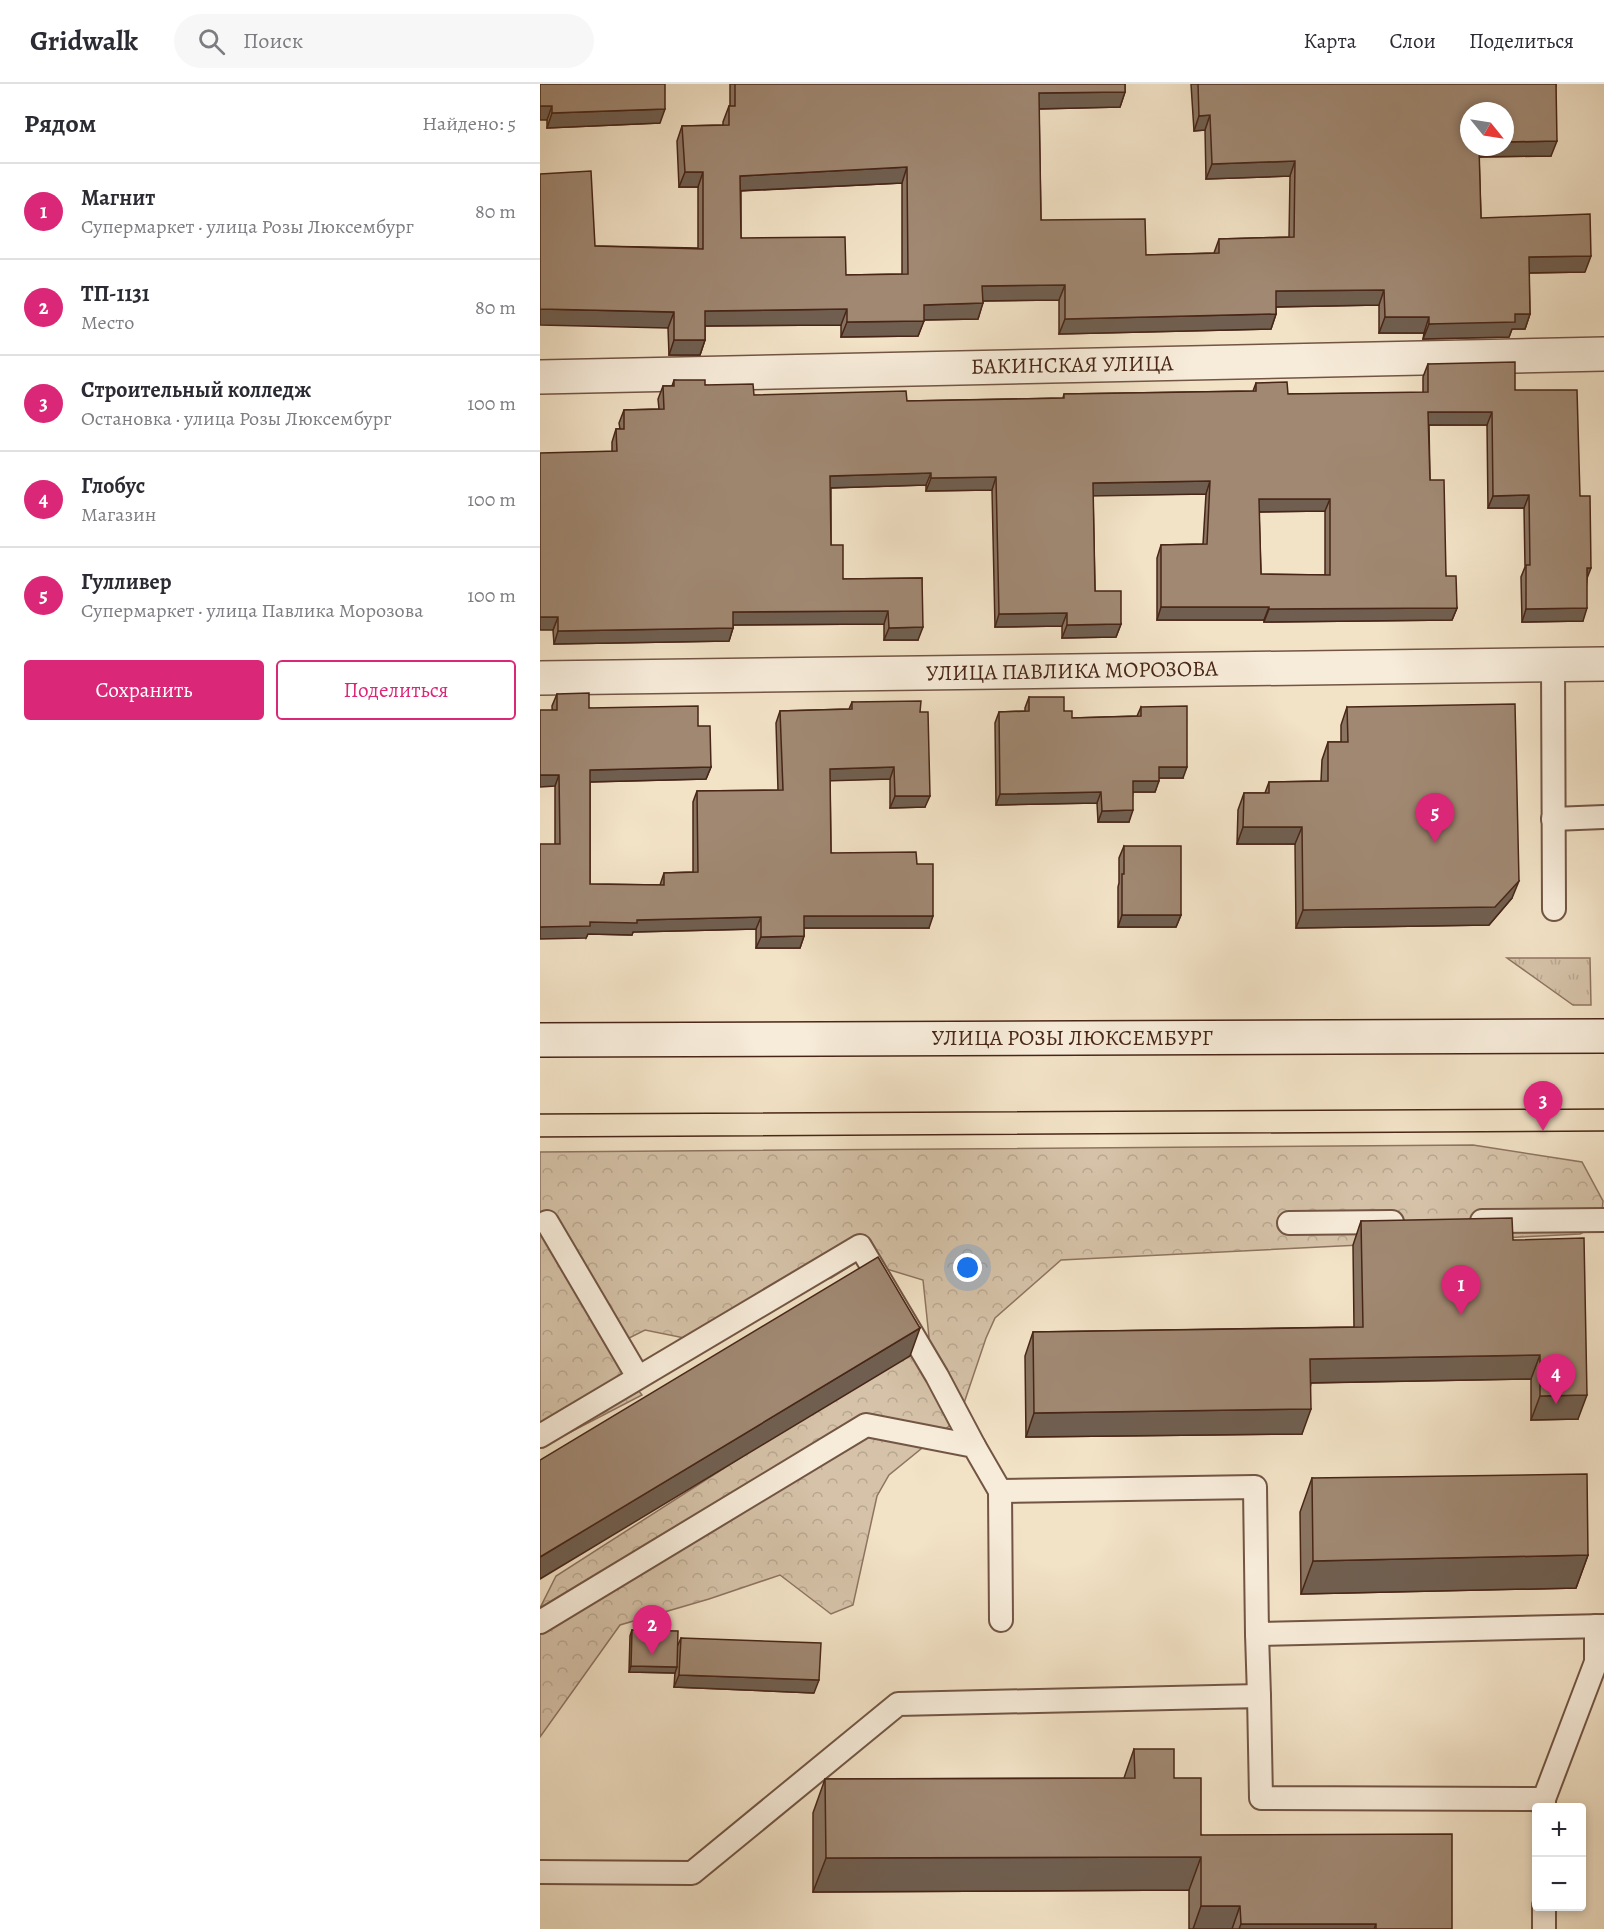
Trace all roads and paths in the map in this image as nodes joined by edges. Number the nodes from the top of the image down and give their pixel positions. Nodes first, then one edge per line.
1 (1604, 354) edge
2 (540, 377) edge
3 (1604, 663) edge
4 (1553, 664) junction
5 (540, 678) edge
6 (1604, 817) edge
7 (1553, 819) junction
8 (1554, 909) dead end
9 (1604, 1036) edge
10 (540, 1040) edge
11 (1604, 1220) edge
12 (1464, 1221) edge
13 (547, 1222) dead end
14 (1417, 1222) edge
15 (1289, 1223) dead end
16 (638, 1377) junction
17 (540, 1436) edge
18 (974, 1446) junction
19 (1000, 1491) junction
20 (1001, 1620) dead end
21 (540, 1622) edge
22 (1600, 1626) edge
23 (1257, 1634) junction
24 (1260, 1696) junction
25 (1544, 1803) edge
26 (540, 1872) edge
27 (1544, 1911) edge
28 (1544, 1929) edge

1 - 2 street, БАКИНСКАЯ УЛИЦА
3 - 4 street, УЛИЦА ПАВЛИКА МОРОЗОВА
4 - 5 street, УЛИЦА ПАВЛИКА МОРОЗОВА
4 - 7 lane
6 - 7 lane
7 - 8 lane
9 - 10 street, УЛИЦА РОЗЫ ЛЮКСЕМБУРГ
11 - 12 lane
13 - 16 lane
14 - 15 lane
16 - 17 lane
16 - 18 lane
18 - 19 lane
18 - 21 lane
19 - 20 lane
19 - 23 lane
22 - 23 lane
22 - 25 lane
23 - 24 lane
24 - 25 lane
24 - 26 lane
27 - 28 lane

